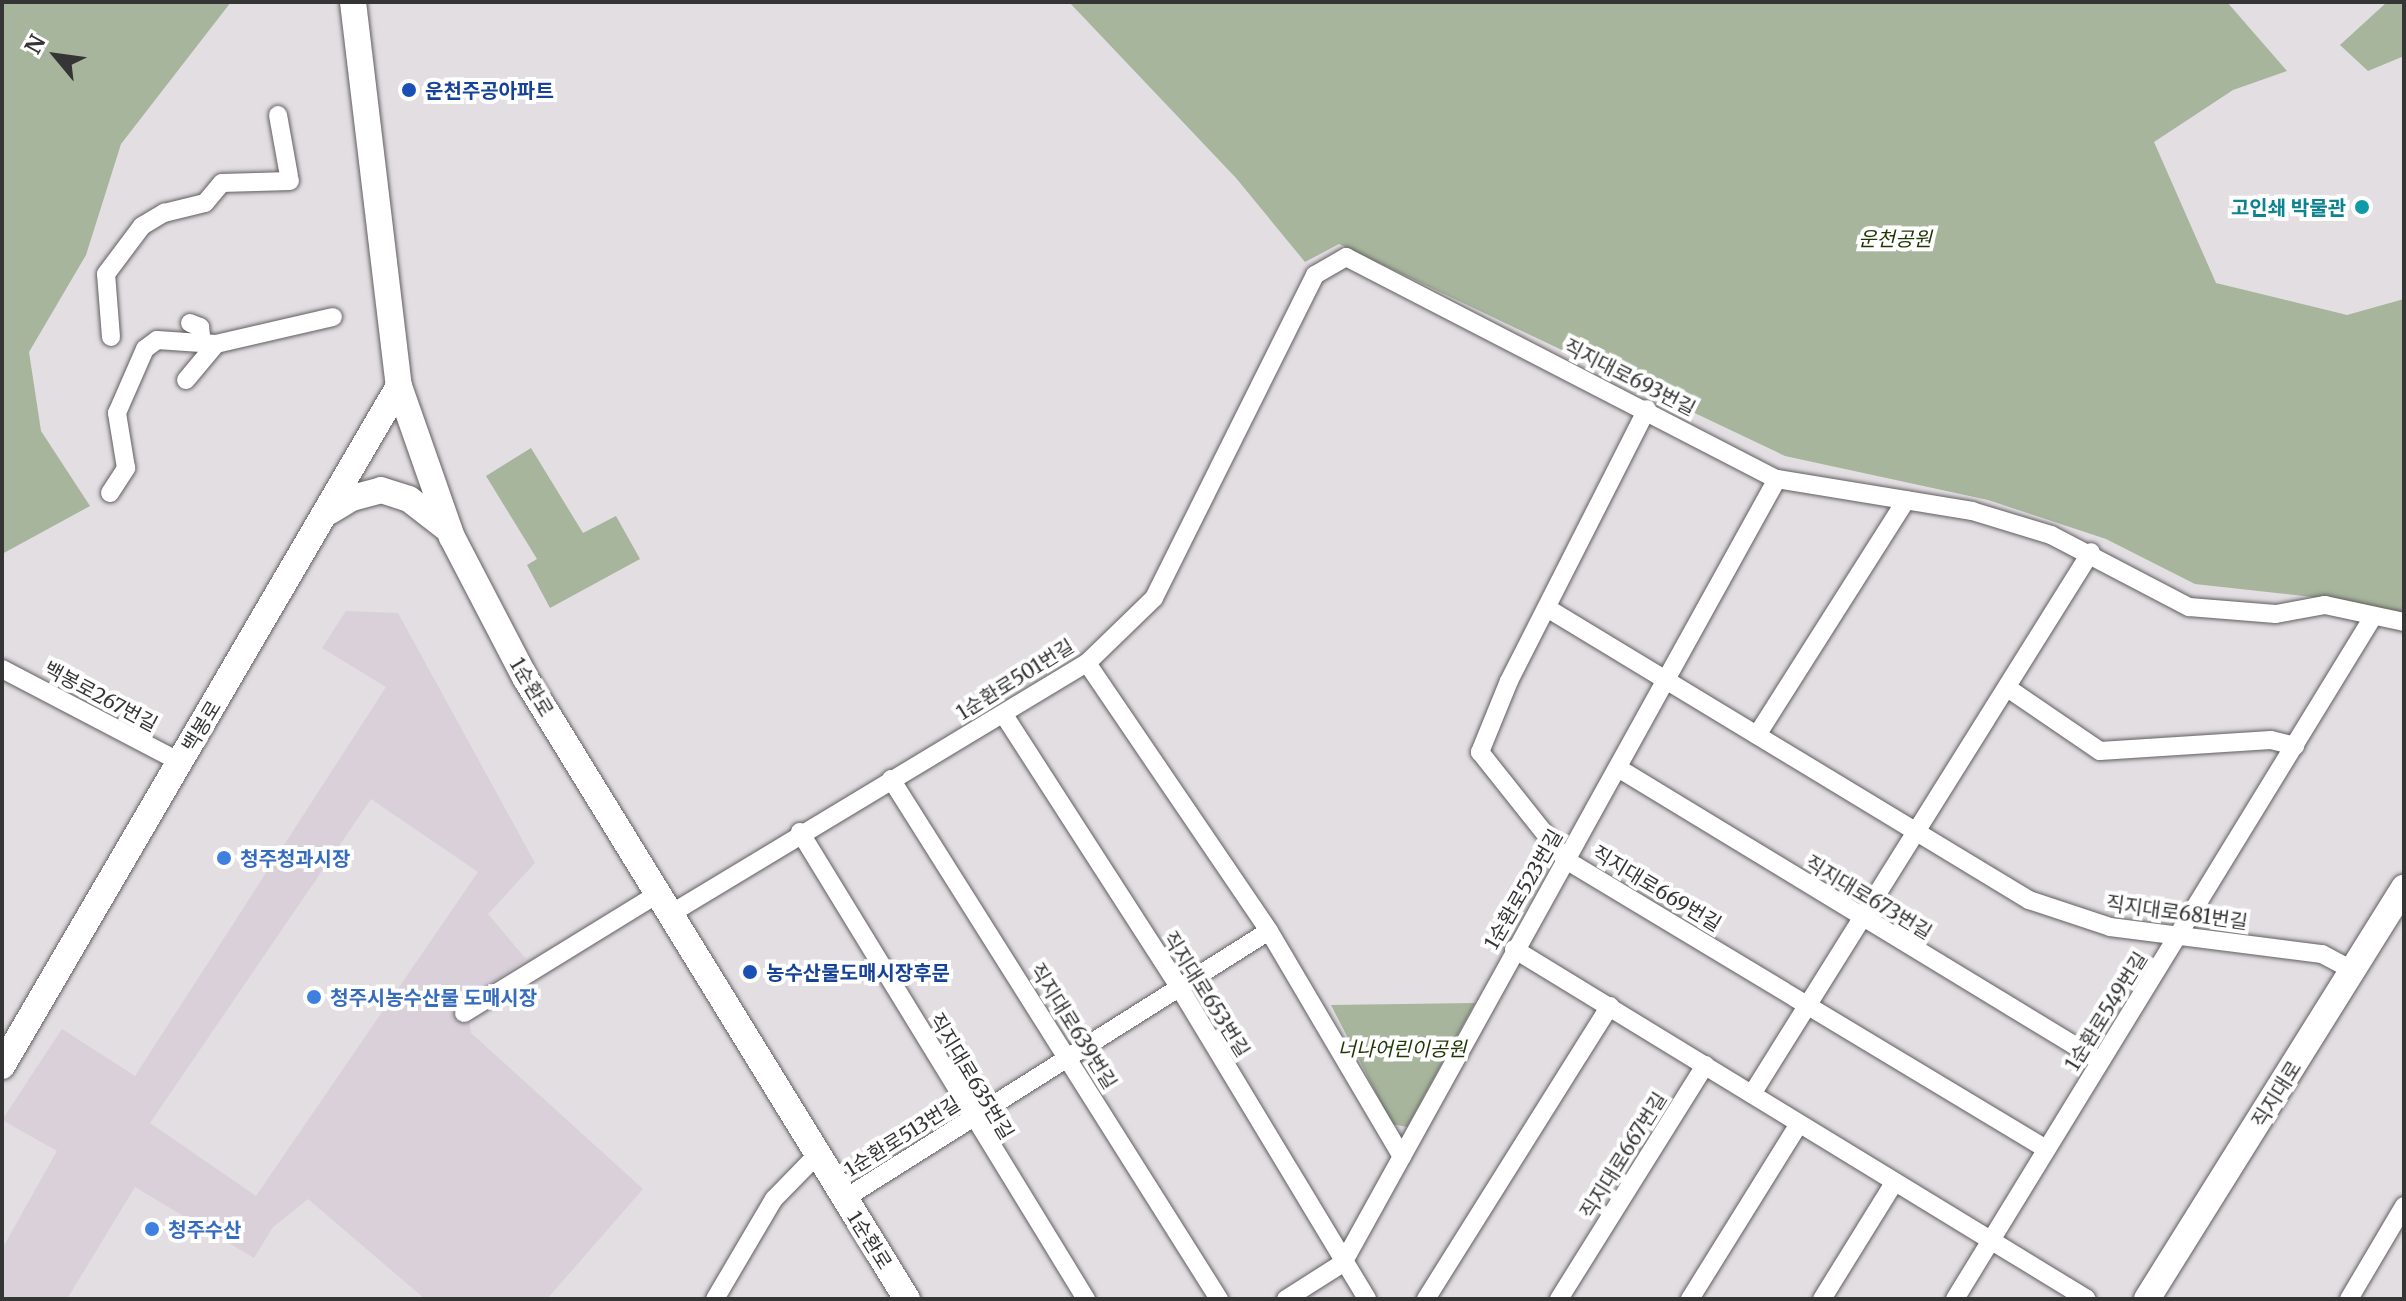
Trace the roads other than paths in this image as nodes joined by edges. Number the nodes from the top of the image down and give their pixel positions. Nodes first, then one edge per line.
1 (353, 2) edge
2 (278, 115) dead end
3 (1346, 257) joint
4 (333, 317) dead end
5 (190, 323) dead end
6 (111, 337) dead end
7 (209, 343) junction
8 (186, 380) dead end
9 (399, 386) junction
10 (1647, 409) junction
11 (1777, 479) junction
12 (110, 493) dead end
13 (1906, 500) junction
14 (327, 513) junction
15 (450, 530) junction
16 (2091, 552) junction
17 (1547, 608) junction
18 (2373, 617) junction
19 (2404, 622) edge
20 (1087, 663) junction
21 (3, 671) edge
22 (1668, 678) junction
23 (2009, 689) junction
24 (1004, 715) junction
25 (1757, 735) junction
26 (2295, 746) junction
27 (180, 762) junction
28 (1618, 768) junction
29 (891, 779) junction
30 (800, 832) junction
31 (1915, 832) junction
32 (1566, 860) junction
33 (2404, 888) edge
34 (666, 903) junction
35 (1861, 919) junction
36 (2395, 922) edge
37 (1269, 931) junction
38 (2180, 936) junction
39 (1514, 949) junction
40 (2354, 971) junction
41 (1179, 987) junction
42 (1809, 1003) junction
43 (1610, 1006) junction
44 (464, 1013) dead end
45 (1069, 1057) junction
46 (2100, 1061) junction
47 (1705, 1065) junction
48 (2, 1066) edge
49 (1752, 1094) junction
50 (971, 1118) junction
51 (1799, 1124) junction
52 (2046, 1149) junction
53 (817, 1155) junction
54 (1402, 1157) junction
55 (1894, 1183) junction
56 (844, 1199) junction
57 (2404, 1207) edge
58 (1991, 1241) junction
59 (1343, 1263) junction
60 (715, 1299) edge
61 (907, 1299) edge
62 (1086, 1299) edge
63 (1219, 1299) edge
64 (1286, 1299) edge
65 (1367, 1299) edge
66 (1426, 1299) edge
67 (1559, 1299) edge
68 (1690, 1299) edge
69 (1822, 1299) edge
70 (1955, 1299) edge
71 (2087, 1299) edge
72 (2147, 1299) edge
73 (2349, 1299) edge

1 - 9 street, 1순환로
2 - 6 street
3 - 10 street, 직지대로693번길
3 - 20 street, 1순환로501번길
4 - 7 street
5 - 7 street
7 - 8 street
7 - 12 street
9 - 14 street, 백봉로
9 - 15 street, 1순환로
10 - 11 street, 직지대로693번길
10 - 17 street, 직지대로669번길
11 - 13 street, 직지대로693번길
11 - 22 street, 1순환로523번길
13 - 16 street, 직지대로693번길
13 - 25 street
14 - 15 street
14 - 27 street, 백봉로
15 - 34 street, 1순환로
16 - 18 street, 직지대로693번길
16 - 23 street
17 - 22 street, 직지대로681번길
17 - 32 street, 직지대로669번길
18 - 19 street, 직지대로693번길
18 - 26 street, 1순환로549번길
20 - 24 street, 1순환로501번길
20 - 37 street
21 - 27 street, 백봉로267번길
22 - 25 street, 직지대로681번길
22 - 28 street, 1순환로523번길
23 - 26 street
23 - 31 street
24 - 29 street, 1순환로501번길
24 - 41 street, 직지대로653번길
25 - 31 street, 직지대로681번길
26 - 38 street, 1순환로549번길
27 - 48 street, 백봉로
28 - 32 street, 1순환로523번길
28 - 35 street, 직지대로673번길
29 - 30 street, 1순환로501번길
29 - 45 street, 직지대로639번길
30 - 34 street, 1순환로501번길
30 - 50 street, 직지대로635번길
31 - 35 street
31 - 38 street, 직지대로681번길
32 - 39 street, 1순환로523번길
32 - 42 street, 직지대로669번길
33 - 36 street, 직지대로
34 - 44 street, 1순환로501번길
34 - 53 street, 1순환로
35 - 42 street
35 - 46 street, 직지대로673번길
36 - 40 street, 직지대로
37 - 41 street, 1순환로513번길
37 - 54 street
38 - 40 street, 직지대로681번길
38 - 46 street, 1순환로549번길
39 - 43 street
39 - 54 street, 1순환로523번길
40 - 72 street, 직지대로
41 - 45 street, 1순환로513번길
41 - 59 street, 직지대로653번길
42 - 49 street
42 - 52 street, 직지대로669번길
43 - 47 street
43 - 66 street
45 - 50 street, 1순환로513번길
45 - 63 street, 직지대로639번길
46 - 52 street, 1순환로549번길
47 - 49 street
47 - 67 street, 직지대로667번길
49 - 51 street
50 - 56 street, 1순환로513번길
50 - 62 street, 직지대로635번길
51 - 55 street
51 - 68 street
52 - 58 street, 1순환로549번길
53 - 56 street, 1순환로
53 - 60 street
54 - 59 street, 1순환로523번길
55 - 58 street
55 - 69 street
56 - 61 street, 1순환로
57 - 73 street
58 - 70 street, 1순환로549번길
58 - 71 street
59 - 64 street, 1순환로523번길
59 - 65 street, 직지대로653번길

